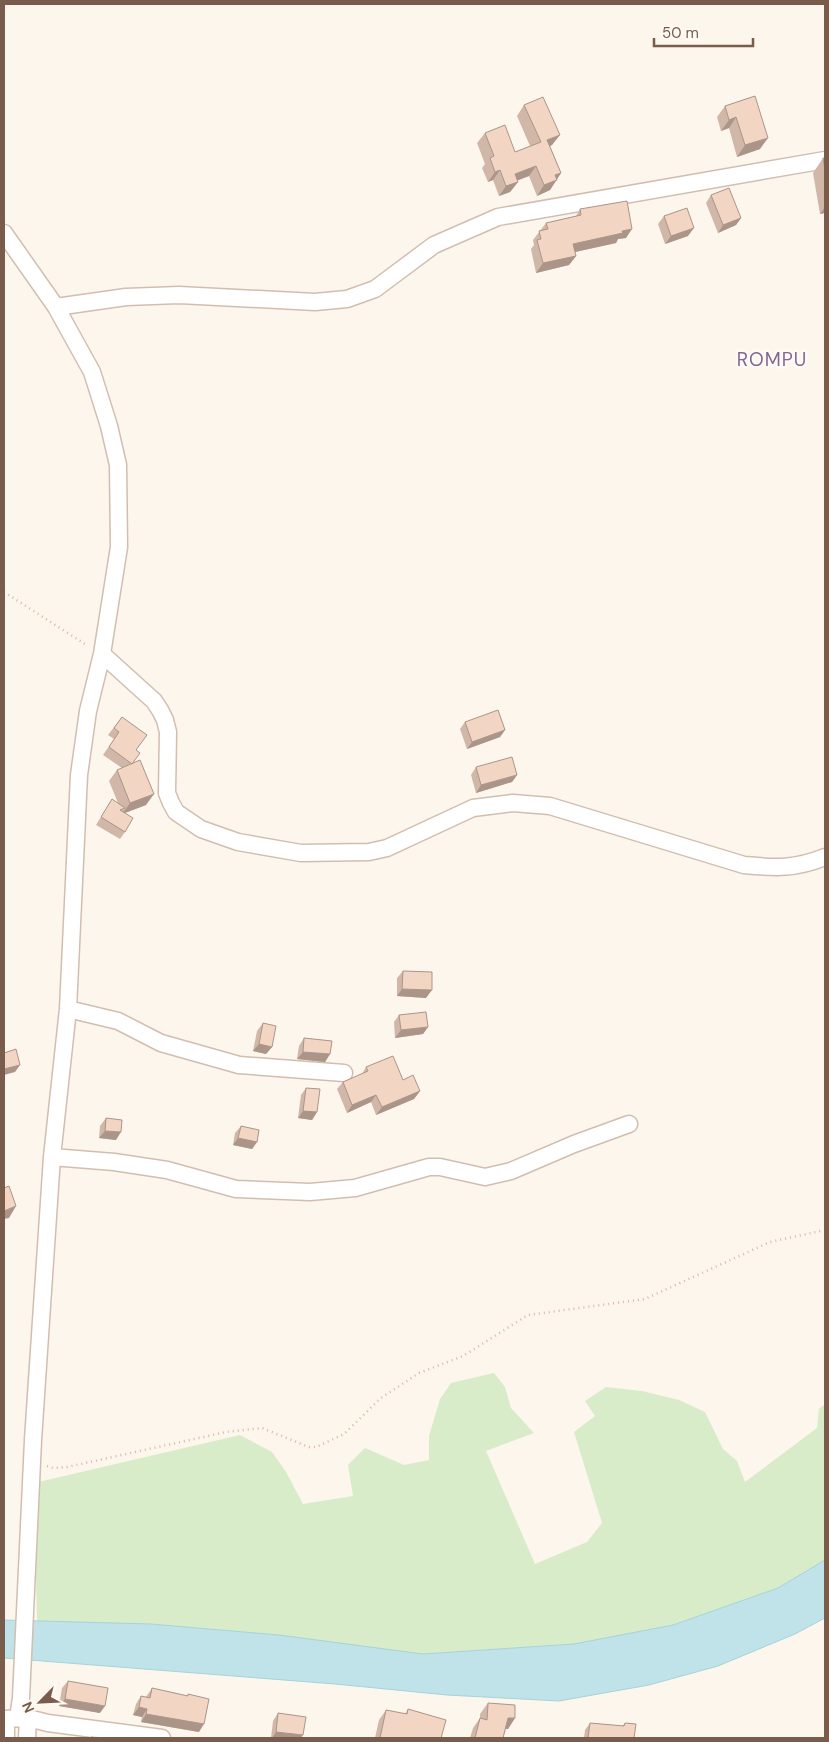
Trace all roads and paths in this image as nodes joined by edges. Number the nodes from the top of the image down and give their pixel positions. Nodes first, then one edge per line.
1 (825, 160) edge
2 (4, 233) edge
3 (56, 307) junction
4 (4, 592) edge
5 (102, 654) junction
6 (825, 857) edge
7 (68, 1009) junction
8 (344, 1073) dead end
9 (628, 1124) dead end
10 (52, 1157) junction
11 (825, 1230) edge
12 (33, 1450) junction
13 (14, 1719) edge
14 (6, 1738) edge
15 (27, 1738) edge
16 (162, 1738) edge

1 - 3 street
2 - 3 street
3 - 5 street
4 - 5 path
5 - 6 street
5 - 7 street
7 - 8 street
7 - 10 street
9 - 10 street
10 - 12 street
11 - 12 path
12 - 13 street
13 - 14 street
13 - 15 street
13 - 16 street

